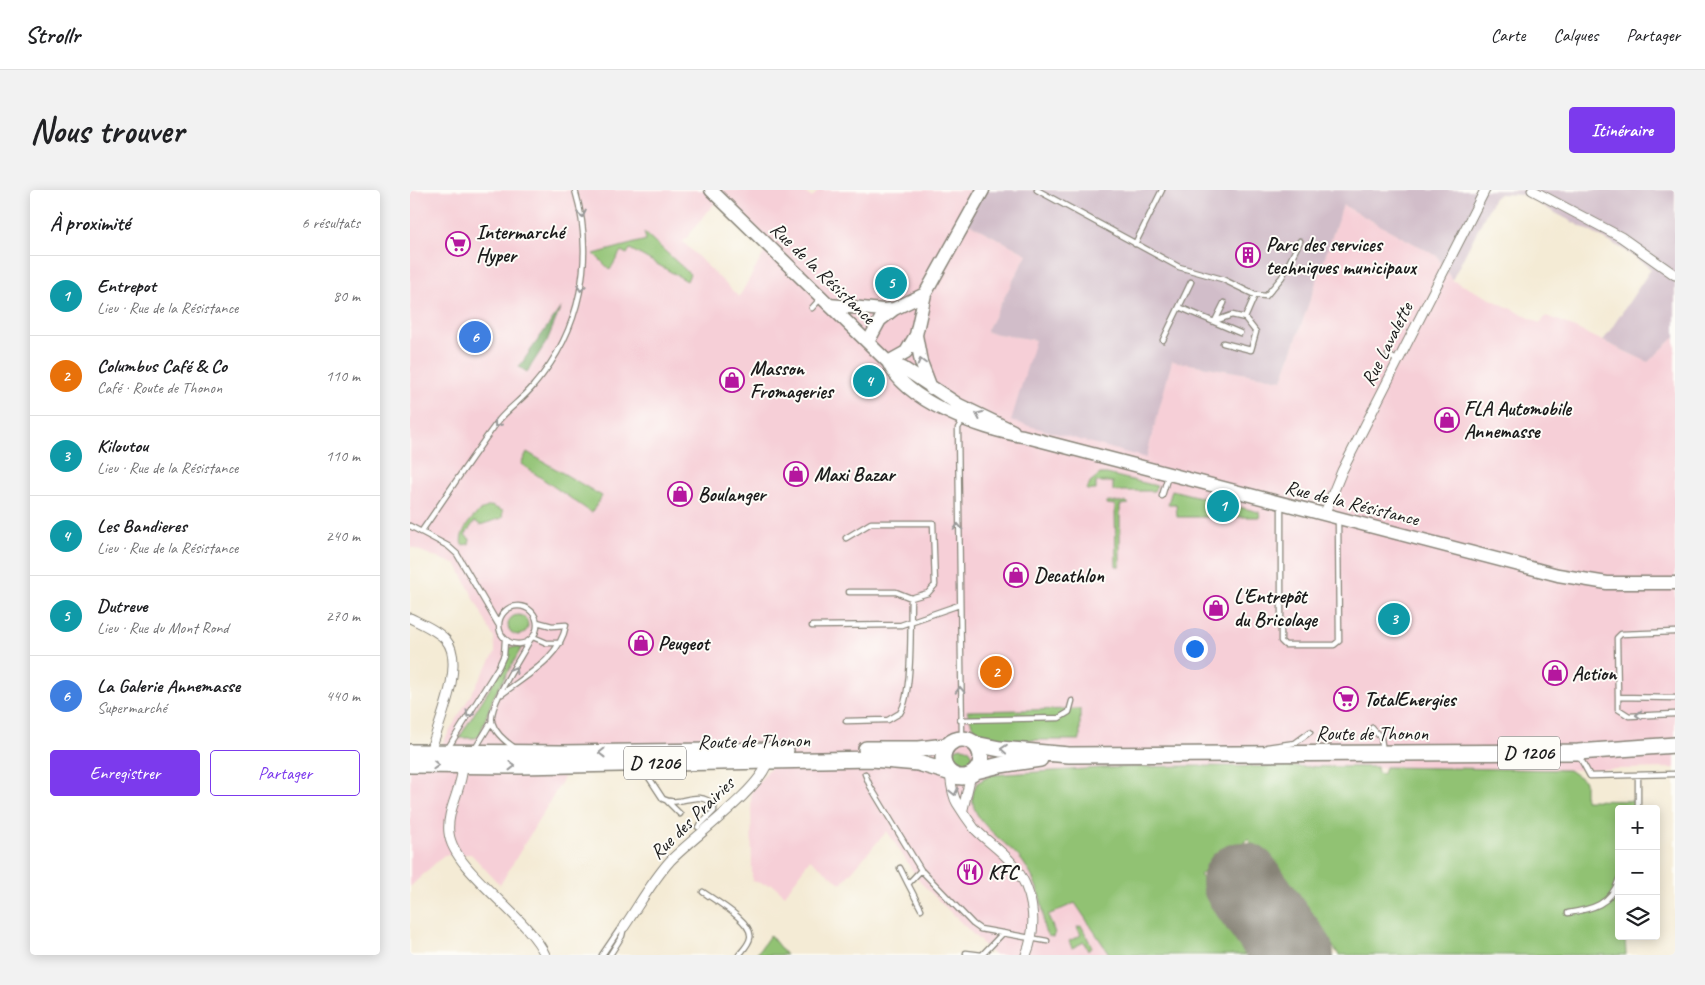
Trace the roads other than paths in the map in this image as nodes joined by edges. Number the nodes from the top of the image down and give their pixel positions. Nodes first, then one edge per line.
1 (575, 190) edge
2 (711, 190) edge
3 (983, 190) edge
4 (1036, 190) edge
5 (1162, 190) edge
6 (1485, 190) edge
7 (1532, 190) edge
8 (1300, 241) dead end
9 (1135, 244) junction
10 (1675, 275) edge
11 (1191, 282) dead end
12 (926, 294) junction
13 (1255, 295) junction
14 (825, 302) junction
15 (1224, 304) dead end
16 (1179, 306) junction
17 (812, 308) dead end
18 (894, 309) junction
19 (1245, 318) junction
20 (1215, 322) junction
21 (1240, 333) dead end
22 (916, 335) junction
23 (1163, 340) dead end
24 (868, 342) junction
25 (1223, 343) dead end
26 (1388, 355) dead end
27 (1398, 361) junction
28 (888, 362) junction
29 (931, 388) junction
30 (963, 419) junction
31 (1023, 436) junction
32 (1168, 475) junction
33 (1162, 496) dead end
34 (1281, 504) junction
35 (1324, 515) junction
36 (1338, 519) junction
37 (410, 526) edge
38 (422, 532) junction
39 (846, 538) dead end
40 (1675, 583) edge
41 (849, 592) dead end
42 (910, 598) junction
43 (959, 605) junction
44 (410, 618) edge
45 (537, 622) junction
46 (910, 623) junction
47 (498, 624) junction
48 (812, 626) dead end
49 (1675, 632) edge
50 (532, 639) junction
51 (506, 640) junction
52 (560, 643) junction
53 (499, 696) junction
54 (1618, 697) junction
55 (1675, 698) edge
56 (1072, 701) dead end
57 (1675, 714) edge
58 (960, 720) junction
59 (492, 721) junction
60 (846, 721) dead end
61 (1372, 728) dead end
62 (1310, 732) dead end
63 (969, 741) junction
64 (1675, 745) edge
65 (946, 746) junction
66 (410, 752) edge
67 (438, 752) junction
68 (473, 752) junction
69 (523, 752) junction
70 (1578, 752) junction
71 (1230, 753) junction
72 (1383, 753) junction
73 (1069, 755) junction
74 (768, 761) junction
75 (640, 764) junction
76 (410, 765) edge
77 (463, 766) junction
78 (949, 772) junction
79 (973, 773) junction
80 (865, 774) dead end
81 (1675, 774) edge
82 (1638, 776) junction
83 (668, 801) junction
84 (1638, 805) edge
85 (963, 809) junction
86 (680, 814) dead end
87 (698, 826) dead end
88 (900, 868) dead end
89 (921, 870) junction
90 (908, 884) junction
91 (1615, 889) edge
92 (702, 892) dead end
93 (921, 909) dead end
94 (1568, 912) dead end
95 (624, 927) junction
96 (1003, 933) junction
97 (1032, 938) junction
98 (1047, 941) dead end
99 (544, 952) edge
100 (966, 953) dead end
101 (602, 955) edge
102 (610, 955) edge
103 (739, 955) edge
104 (982, 955) edge
105 (1026, 955) edge

1 -> 38 lane
2 - 14 street, Rue de la Résistance
3 - 12 street
4 - 9 lane
5 - 9 lane
6 - 27 street, Rue Lavalette
7 - 10 street
8 - 13 lane
9 - 13 lane
11 - 16 lane
12 - 18 street
12 - 22 street
13 - 19 lane
14 - 17 lane
14 - 18 street
14 - 24 street, Rue de la Résistance
15 - 20 lane
16 - 20 lane
16 - 23 lane
18 - 24 street
19 - 20 lane
19 - 25 lane
20 - 21 lane
22 - 28 street
29 -> 22 street
24 - 28 street, Rue de la Résistance
26 - 27 lane
27 - 35 street, Rue Lavalette
28 - 29 street, Rue de la Résistance
28 - 30 street, Rue de la Résistance
31 -> 29 street, Rue de la Résistance
30 - 31 street, Rue de la Résistance
43 -> 30 lane
31 - 32 street, Rue de la Résistance
32 - 33 lane
32 - 34 street, Rue de la Résistance
34 - 35 street, Rue de la Résistance
34 - 36 lane
35 - 36 street, Rue de la Résistance
36 - 40 street, Rue de la Résistance
37 - 38 lane
38 - 47 lane
39 - 42 lane
41 - 42 lane
42 - 46 lane
43 - 46 lane
58 -> 43 lane
44 - 67 street
45 - 47 lane
45 - 50 lane
45 - 52 lane
46 - 48 lane
46 - 60 lane
47 - 51 lane
49 - 54 lane
50 - 51 lane
50 - 52 lane
53 -> 50 lane
51 -> 67 lane
52 - 53 lane
53 - 59 lane
54 - 55 lane
57 -> 54 lane
56 - 58 lane
58 - 63 lane
59 - 68 lane
59 - 69 lane
61 - 72 lane
62 - 71 lane
63 - 65 main road
73 -> 63 main road, Route de Thonon / D 1206
63 - 79 main road
64 - 70 main road, Route de Thonon / D 1206
65 -> 69 main road, Route de Thonon / D 1206
65 - 78 main road
66 - 67 main road, Route de Thonon / D 1206
67 - 68 main road, Route de Thonon / D 1206
68 - 69 main road, Route de Thonon / D 1206
68 - 77 main road
70 - 72 main road, Route de Thonon / D 1206
70 - 82 lane
71 - 72 main road, Route de Thonon / D 1206
71 - 73 main road, Route de Thonon / D 1206
73 - 79 main road, Route de Thonon / D 1206
74 - 75 main road, Route de Thonon / D 1206
74 - 78 main road, Route de Thonon / D 1206
74 - 95 street, Rue des Prairies
77 -> 75 main road, Route de Thonon / D 1206
75 - 83 lane
76 -> 77 main road, Route de Thonon / D 1206
77 - 99 street
78 - 79 main road
78 -> 85 street
79 - 85 street
80 - 89 lane
81 - 82 lane
82 - 84 lane
83 - 86 lane
83 - 87 lane
85 - 97 street
88 - 90 lane
89 - 90 lane
89 - 96 lane
90 - 93 lane
91 - 94 lane
92 - 103 lane
95 - 101 lane
95 - 102 lane
96 - 97 lane
96 - 104 lane
97 - 98 lane
97 - 105 street
100 - 104 lane

